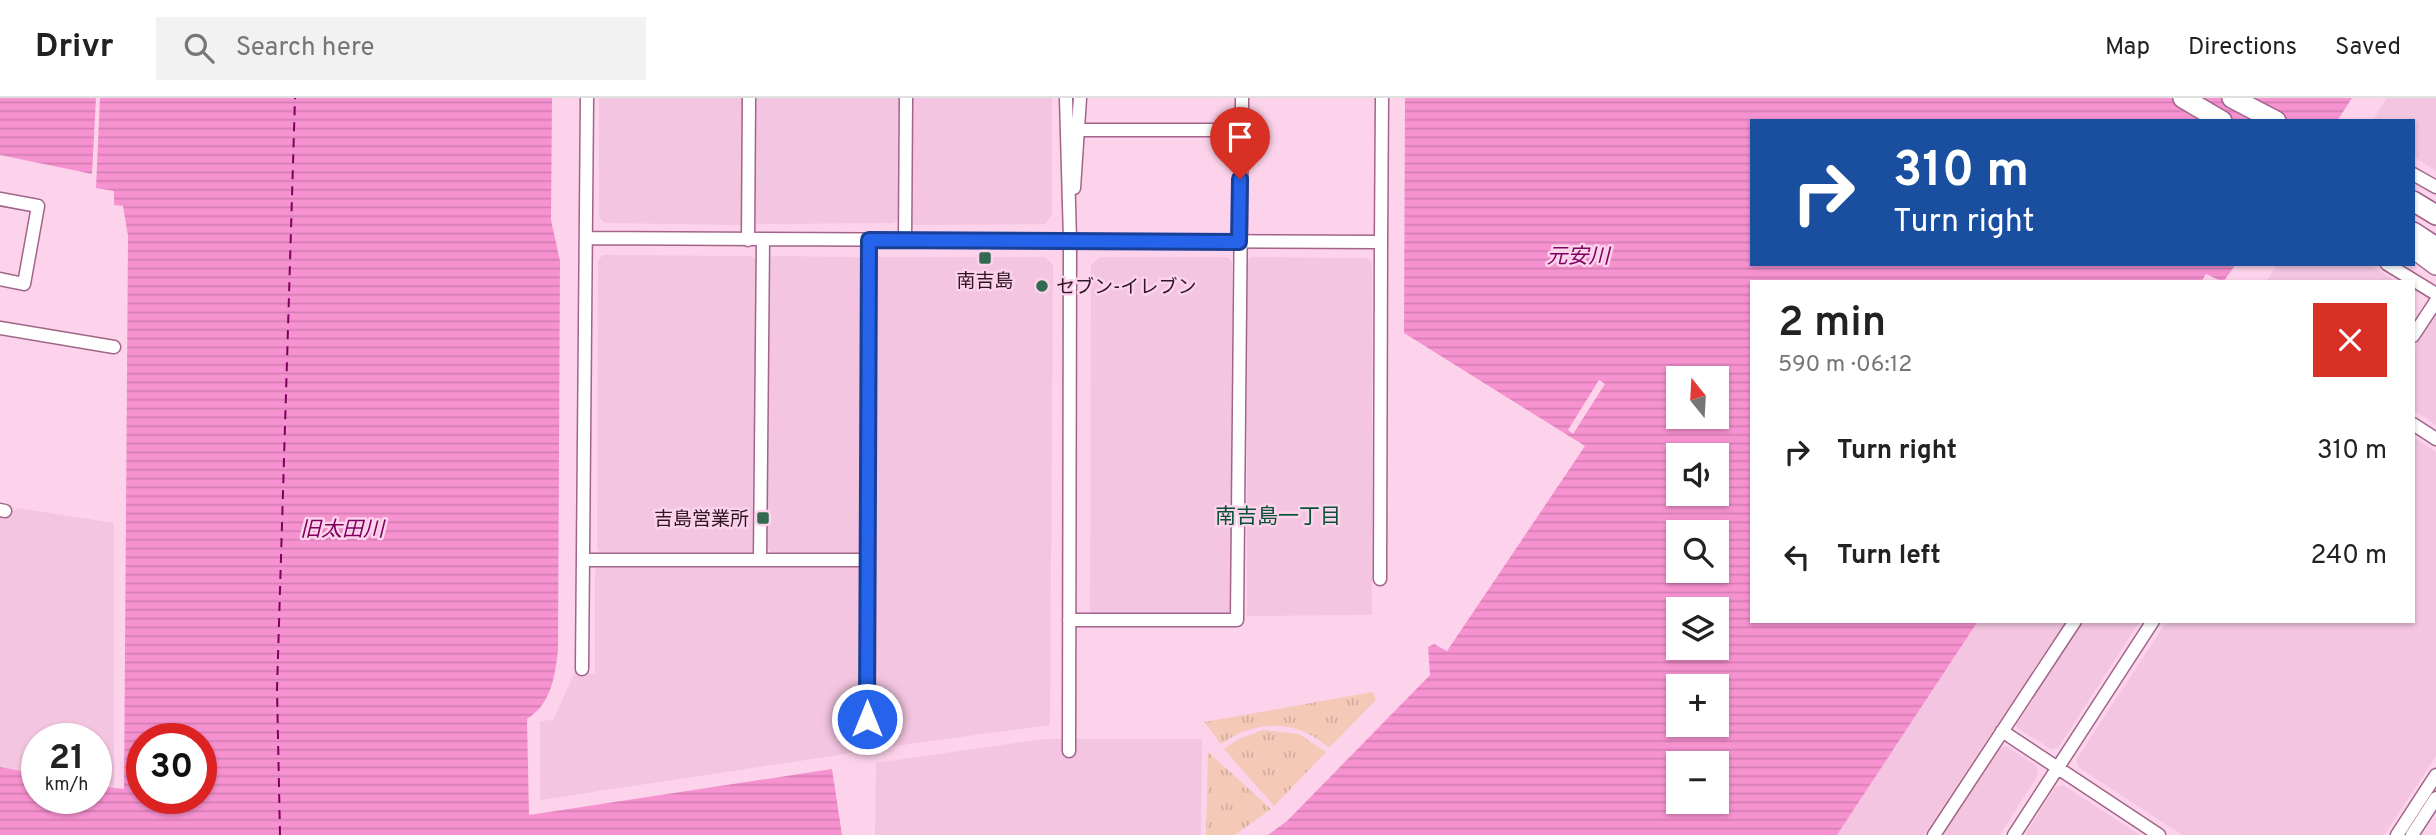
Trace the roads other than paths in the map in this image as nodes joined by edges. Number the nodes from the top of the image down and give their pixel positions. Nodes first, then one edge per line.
1 (587, 98) edge
2 (749, 98) edge
3 (906, 98) edge
4 (1066, 98) edge
5 (1080, 98) edge
6 (1242, 98) edge
7 (1382, 98) edge
8 (2183, 98) edge
9 (2202, 98) edge
10 (2232, 98) edge
11 (2213, 119) edge
12 (2219, 119) edge
13 (2236, 119) edge
14 (2272, 119) edge
15 (1079, 130) junction
16 (1241, 130) junction
17 (2415, 175) edge
18 (2436, 187) edge
19 (0, 199) edge
20 (2415, 202) edge
21 (2436, 215) edge
22 (2415, 233) edge
23 (587, 239) junction
24 (748, 240) junction
25 (763, 240) junction
26 (869, 240) junction
27 (905, 240) junction
28 (1070, 240) junction
29 (1239, 242) junction
30 (1381, 242) junction
31 (2436, 247) edge
32 (2415, 249) edge
33 (2436, 265) edge
34 (2389, 266) edge
35 (0, 279) edge
36 (2412, 280) edge
37 (2415, 282) edge
38 (2436, 295) edge
39 (2436, 301) edge
40 (0, 328) edge
41 (2415, 333) edge
42 (114, 347) dead end
43 (2415, 425) edge
44 (2436, 439) edge
45 (760, 559) junction
46 (868, 559) junction
47 (583, 560) junction
48 (1380, 579) dead end
49 (1069, 620) junction
50 (2074, 623) edge
51 (2152, 623) edge
52 (582, 669) dead end
53 (2002, 731) junction
54 (866, 745) dead end
55 (1069, 751) dead end
56 (2057, 768) junction
57 (2436, 775) edge
58 (2436, 798) edge
59 (1934, 835) edge
60 (2014, 835) edge
61 (2159, 835) edge
62 (2397, 835) edge
63 (2412, 835) edge

1 - 23 street
2 - 24 street
3 - 27 street
4 - 28 street
5 - 15 street
6 - 16 street
7 - 30 street
8 - 11 highway
8 - 12 highway
9 - 13 highway
10 - 14 highway
15 - 16 street
15 - 28 street
16 - 29 street
17 - 18 street
19 - 35 street
20 - 21 highway
22 - 31 highway
23 - 24 street
23 - 47 street
24 - 25 street
25 - 26 street
25 - 45 street
26 - 27 street
26 - 46 street
27 - 28 street
28 - 29 street
28 - 49 street
29 - 30 street
29 - 49 street
30 - 48 street
32 - 33 highway
34 - 36 street
37 - 38 street
39 - 41 street
40 - 42 street
43 - 44 street
45 - 46 street
45 - 47 street
46 - 54 street
47 - 52 street
49 - 55 street
50 - 53 street
51 - 56 street
53 - 56 street
53 - 59 street
56 - 60 street
56 - 61 street
57 - 62 street
58 - 63 street

